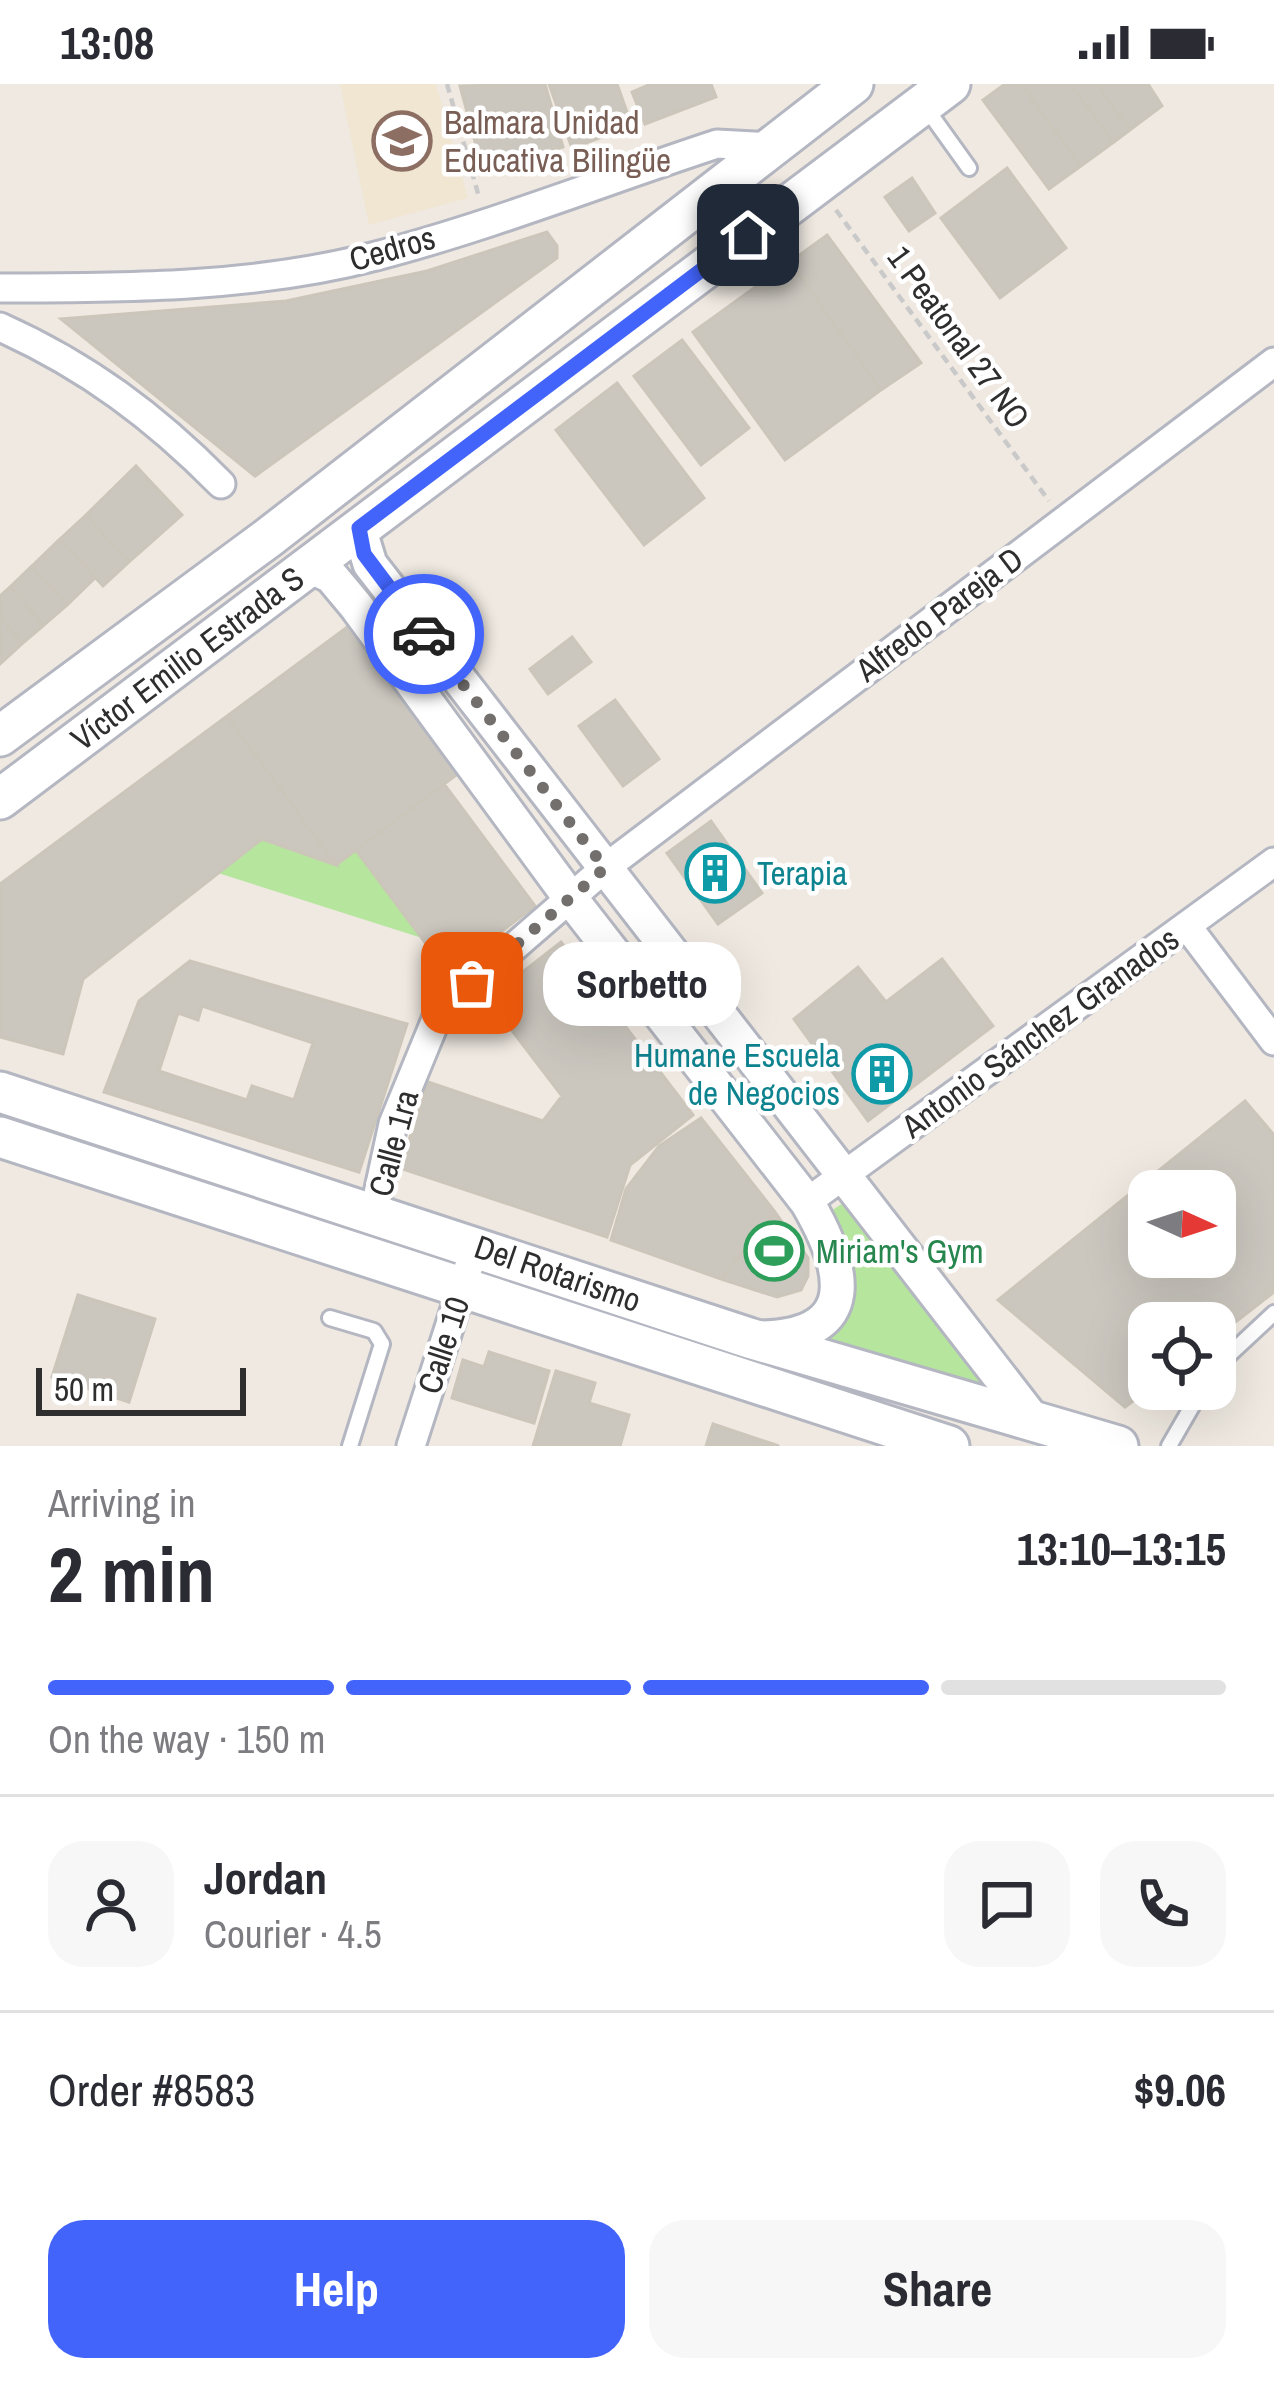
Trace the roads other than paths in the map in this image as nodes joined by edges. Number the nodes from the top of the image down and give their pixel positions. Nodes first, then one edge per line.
1 (853, 84) edge
2 (937, 94) edge
3 (771, 147) junction
4 (969, 168) dead end
5 (821, 180) junction
6 (0, 288) edge
7 (646, 312) junction
8 (0, 328) edge
9 (1274, 362) edge
10 (221, 484) dead end
11 (359, 528) junction
12 (310, 566) junction
13 (0, 736) edge
14 (0, 799) edge
15 (1274, 862) edge
16 (605, 868) junction
17 (572, 898) junction
18 (1186, 926) junction
19 (1274, 1041) edge
20 (0, 1091) edge
21 (0, 1137) edge
22 (842, 1175) junction
23 (807, 1202) junction
24 (374, 1212) junction
25 (476, 1244) junction
26 (462, 1287) junction
27 (1274, 1313) edge
28 (330, 1318) dead end
29 (748, 1338) junction
30 (1236, 1348) edge
31 (1189, 1410) edge
32 (1031, 1418) junction
33 (350, 1446) edge
34 (411, 1446) edge
35 (949, 1446) edge
36 (1118, 1446) edge
37 (1168, 1446) edge

1 - 3 main road, Víctor Emilio Estrada S
1 - 5 main road
2 - 4 lane
2 - 5 main road, Víctor Emilio Estrada S
3 - 6 street, Cedros
3 - 7 main road
3 - 13 main road, Víctor Emilio Estrada S
5 - 7 main road, Víctor Emilio Estrada S
7 - 11 main road, Víctor Emilio Estrada S
8 - 10 street
9 - 16 street, Alfredo Pareja D
11 - 12 main road, Víctor Emilio Estrada S
11 - 16 street
12 - 14 main road, Víctor Emilio Estrada S
12 - 17 street
15 - 18 street, Antonio Sánchez Granados
16 - 17 street, Calle 1ra
16 - 22 street
17 - 23 street
17 - 24 street, Calle 1ra
18 - 19 street
18 - 22 street, Antonio Sánchez Granados
20 - 24 main road, Del Rotarismo
21 - 26 main road, Del Rotarismo
22 - 23 street, Antonio Sánchez Granados
22 - 32 street
23 - 29 street
24 - 25 main road, Del Rotarismo
25 - 26 street, Calle 10
25 - 29 main road, Del Rotarismo
26 - 34 street, Calle 10
26 - 35 main road, Del Rotarismo
27 - 30 lane
28 - 33 lane
29 - 32 main road, Del Rotarismo
31 - 37 lane
32 - 36 main road, Del Rotarismo

